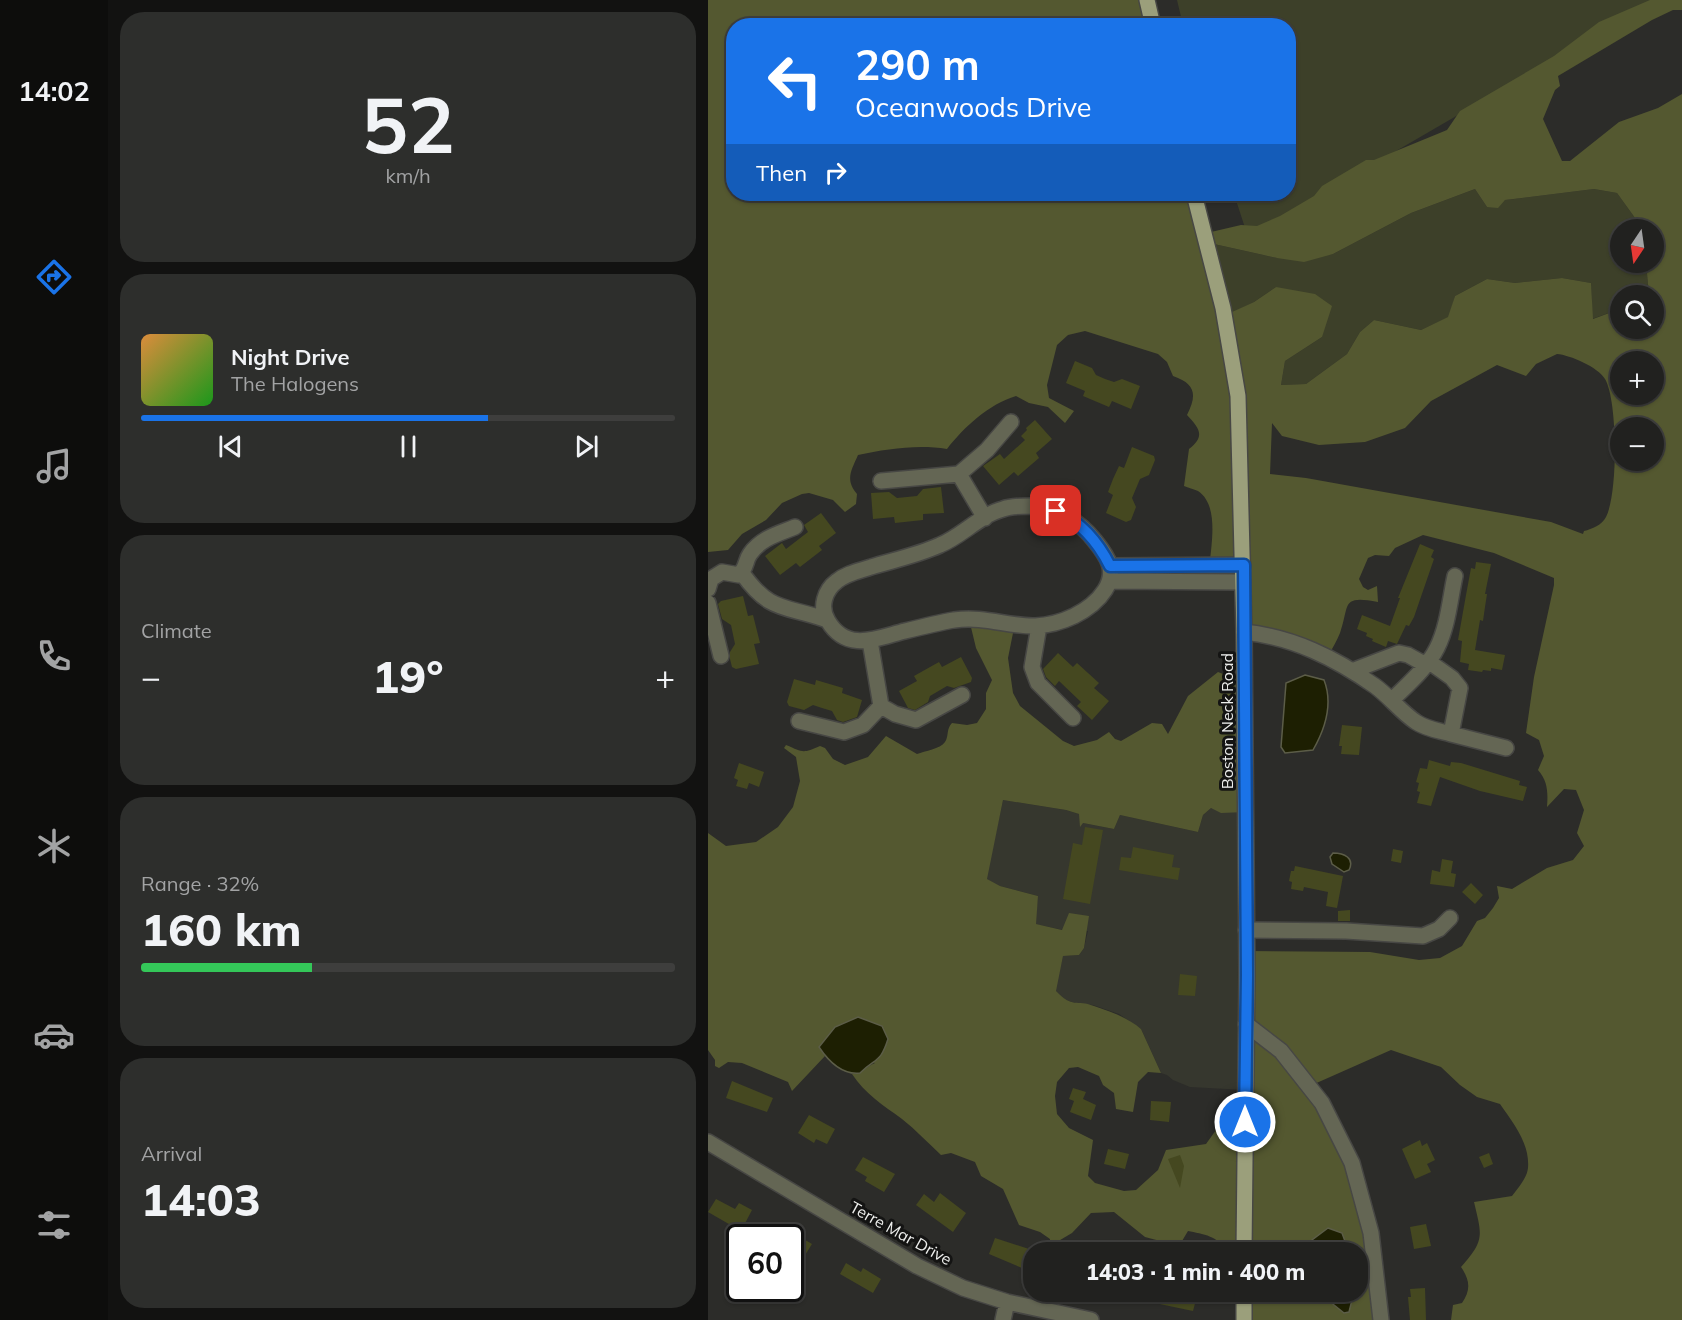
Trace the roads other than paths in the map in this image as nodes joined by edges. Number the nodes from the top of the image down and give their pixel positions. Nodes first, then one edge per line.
1 (1147, 0) edge
2 (1151, 18) edge
3 (1196, 201) edge
4 (1011, 422) dead end
5 (959, 474) junction
6 (881, 481) dead end
7 (985, 518) junction
8 (795, 528) dead end
9 (1244, 565) junction
10 (742, 573) junction
11 (1110, 573) junction
12 (1191, 573) junction
13 (1455, 576) dead end
14 (1243, 582) junction
15 (708, 588) edge
16 (708, 603) edge
17 (827, 620) junction
18 (1039, 627) junction
19 (1244, 632) junction
20 (870, 641) junction
21 (721, 656) dead end
22 (1427, 663) junction
23 (1352, 671) junction
24 (962, 695) dead end
25 (1392, 700) junction
26 (881, 706) junction
27 (1073, 718) dead end
28 (799, 721) dead end
29 (1451, 734) junction
30 (1506, 748) dead end
31 (1450, 918) dead end
32 (1246, 930) junction
33 (1246, 1024) junction
34 (710, 1148) edge
35 (1244, 1242) edge
36 (1007, 1302) junction
37 (1244, 1302) edge
38 (1003, 1320) edge
39 (1091, 1320) edge
40 (1244, 1320) edge
41 (1381, 1320) edge

1 - 2 main road
3 - 9 main road, Boston Neck Road
4 - 5 street
5 - 6 street
5 - 7 street
7 - 11 street
7 - 17 street
8 - 10 street
9 - 12 street
9 - 14 main road, Boston Neck Road
10 - 15 street
10 - 17 street
11 - 12 street
11 - 18 street
12 - 14 street
13 - 22 street
14 - 19 main road, Boston Neck Road
16 - 21 street
17 - 20 street
18 - 20 street
18 - 27 street
19 - 23 street
19 - 32 main road, Boston Neck Road
20 - 26 street
22 - 23 street
22 - 25 street
22 - 29 street
23 - 25 street
24 - 26 street
25 - 29 street
26 - 28 street
29 - 30 street
31 - 32 street
32 - 33 main road, Boston Neck Road
33 - 35 main road, Boston Neck Road
33 - 41 street
34 - 36 street, Terre Mar Drive
36 - 38 street
36 - 39 street, Terre Mar Drive
37 - 40 main road

